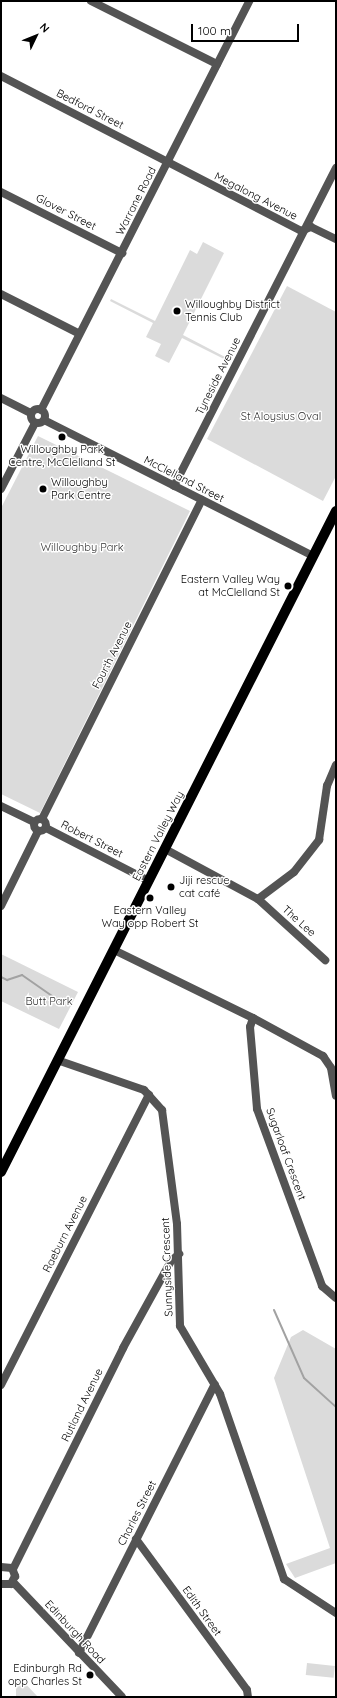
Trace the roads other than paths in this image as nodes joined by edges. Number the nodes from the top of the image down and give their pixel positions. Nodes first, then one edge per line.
1 (91, 1) edge
2 (249, 1) edge
3 (217, 64) junction
4 (1, 76) edge
5 (168, 162) junction
6 (336, 168) edge
7 (1, 192) edge
8 (306, 229) junction
9 (336, 239) edge
10 (122, 253) junction
11 (1, 294) edge
12 (78, 334) junction
13 (1, 398) edge
14 (41, 410) junction
15 (31, 413) junction
16 (44, 420) junction
17 (35, 423) junction
18 (174, 486) junction
19 (1, 489) edge
20 (202, 500) junction
21 (336, 511) edge
22 (313, 556) junction
23 (336, 765) edge
24 (1, 806) edge
25 (38, 821) junction
26 (42, 830) junction
27 (165, 850) junction
28 (149, 881) junction
29 (258, 899) junction
30 (1, 906) edge
31 (114, 950) junction
32 (325, 960) dead end
33 (253, 1018) junction
34 (58, 1060) junction
35 (149, 1094) junction
36 (336, 1096) edge
37 (1, 1172) edge
38 (179, 1254) junction
39 (336, 1298) edge
40 (215, 1384) junction
41 (1, 1385) edge
42 (136, 1539) junction
43 (1, 1568) edge
44 (12, 1569) junction
45 (13, 1582) junction
46 (1, 1584) edge
47 (336, 1613) edge
48 (79, 1653) junction
49 (122, 1697) edge
50 (248, 1697) edge

1 - 3 street
2 - 3 street, Warrane Road
3 - 5 street, Warrane Road
4 - 5 street, Bedford Street
5 - 8 street, Megalong Avenue
5 - 10 street, Warrane Road
6 - 8 street, Tyneside Avenue
7 - 10 street, Glover Street
8 - 9 street, Megalong Avenue
8 - 18 street, Tyneside Avenue
10 - 12 street, Warrane Road
11 - 12 street
12 - 14 street, Warrane Road
13 - 15 street
14 - 15 street
14 - 16 street
15 - 17 street
16 - 17 street
16 - 18 street, McClelland Street
17 - 19 street
18 - 20 street, McClelland Street
20 - 22 street, McClelland Street
20 - 25 street, Fourth Avenue
21 - 22 main road, Eastern Valley Way
22 - 27 main road, Eastern Valley Way
23 - 29 street
24 - 25 street
25 - 26 street
26 - 28 street, Robert Street
26 - 30 street
27 - 28 main road, Eastern Valley Way
27 - 29 street, The Lee
28 - 31 main road, Eastern Valley Way
29 - 32 street, The Lee
31 - 33 street
31 - 34 main road, Eastern Valley Way
33 - 36 street
33 - 39 street, Sugarloaf Crescent
34 - 35 street, Sunnyside Crescent
34 - 37 main road, Eastern Valley Way
35 - 38 street, Sunnyside Crescent
35 - 41 street, Raeburn Avenue
38 - 40 street, Sunnyside Crescent
38 - 44 street, Rutland Avenue
40 - 42 street, Charles Street
40 - 47 street, Sunnyside Crescent
42 - 48 street, Charles Street
42 - 50 street, Edith Street
43 - 44 street
44 - 45 street
45 - 46 street
45 - 48 street, Edinburgh Road
48 - 49 street, Edinburgh Road

